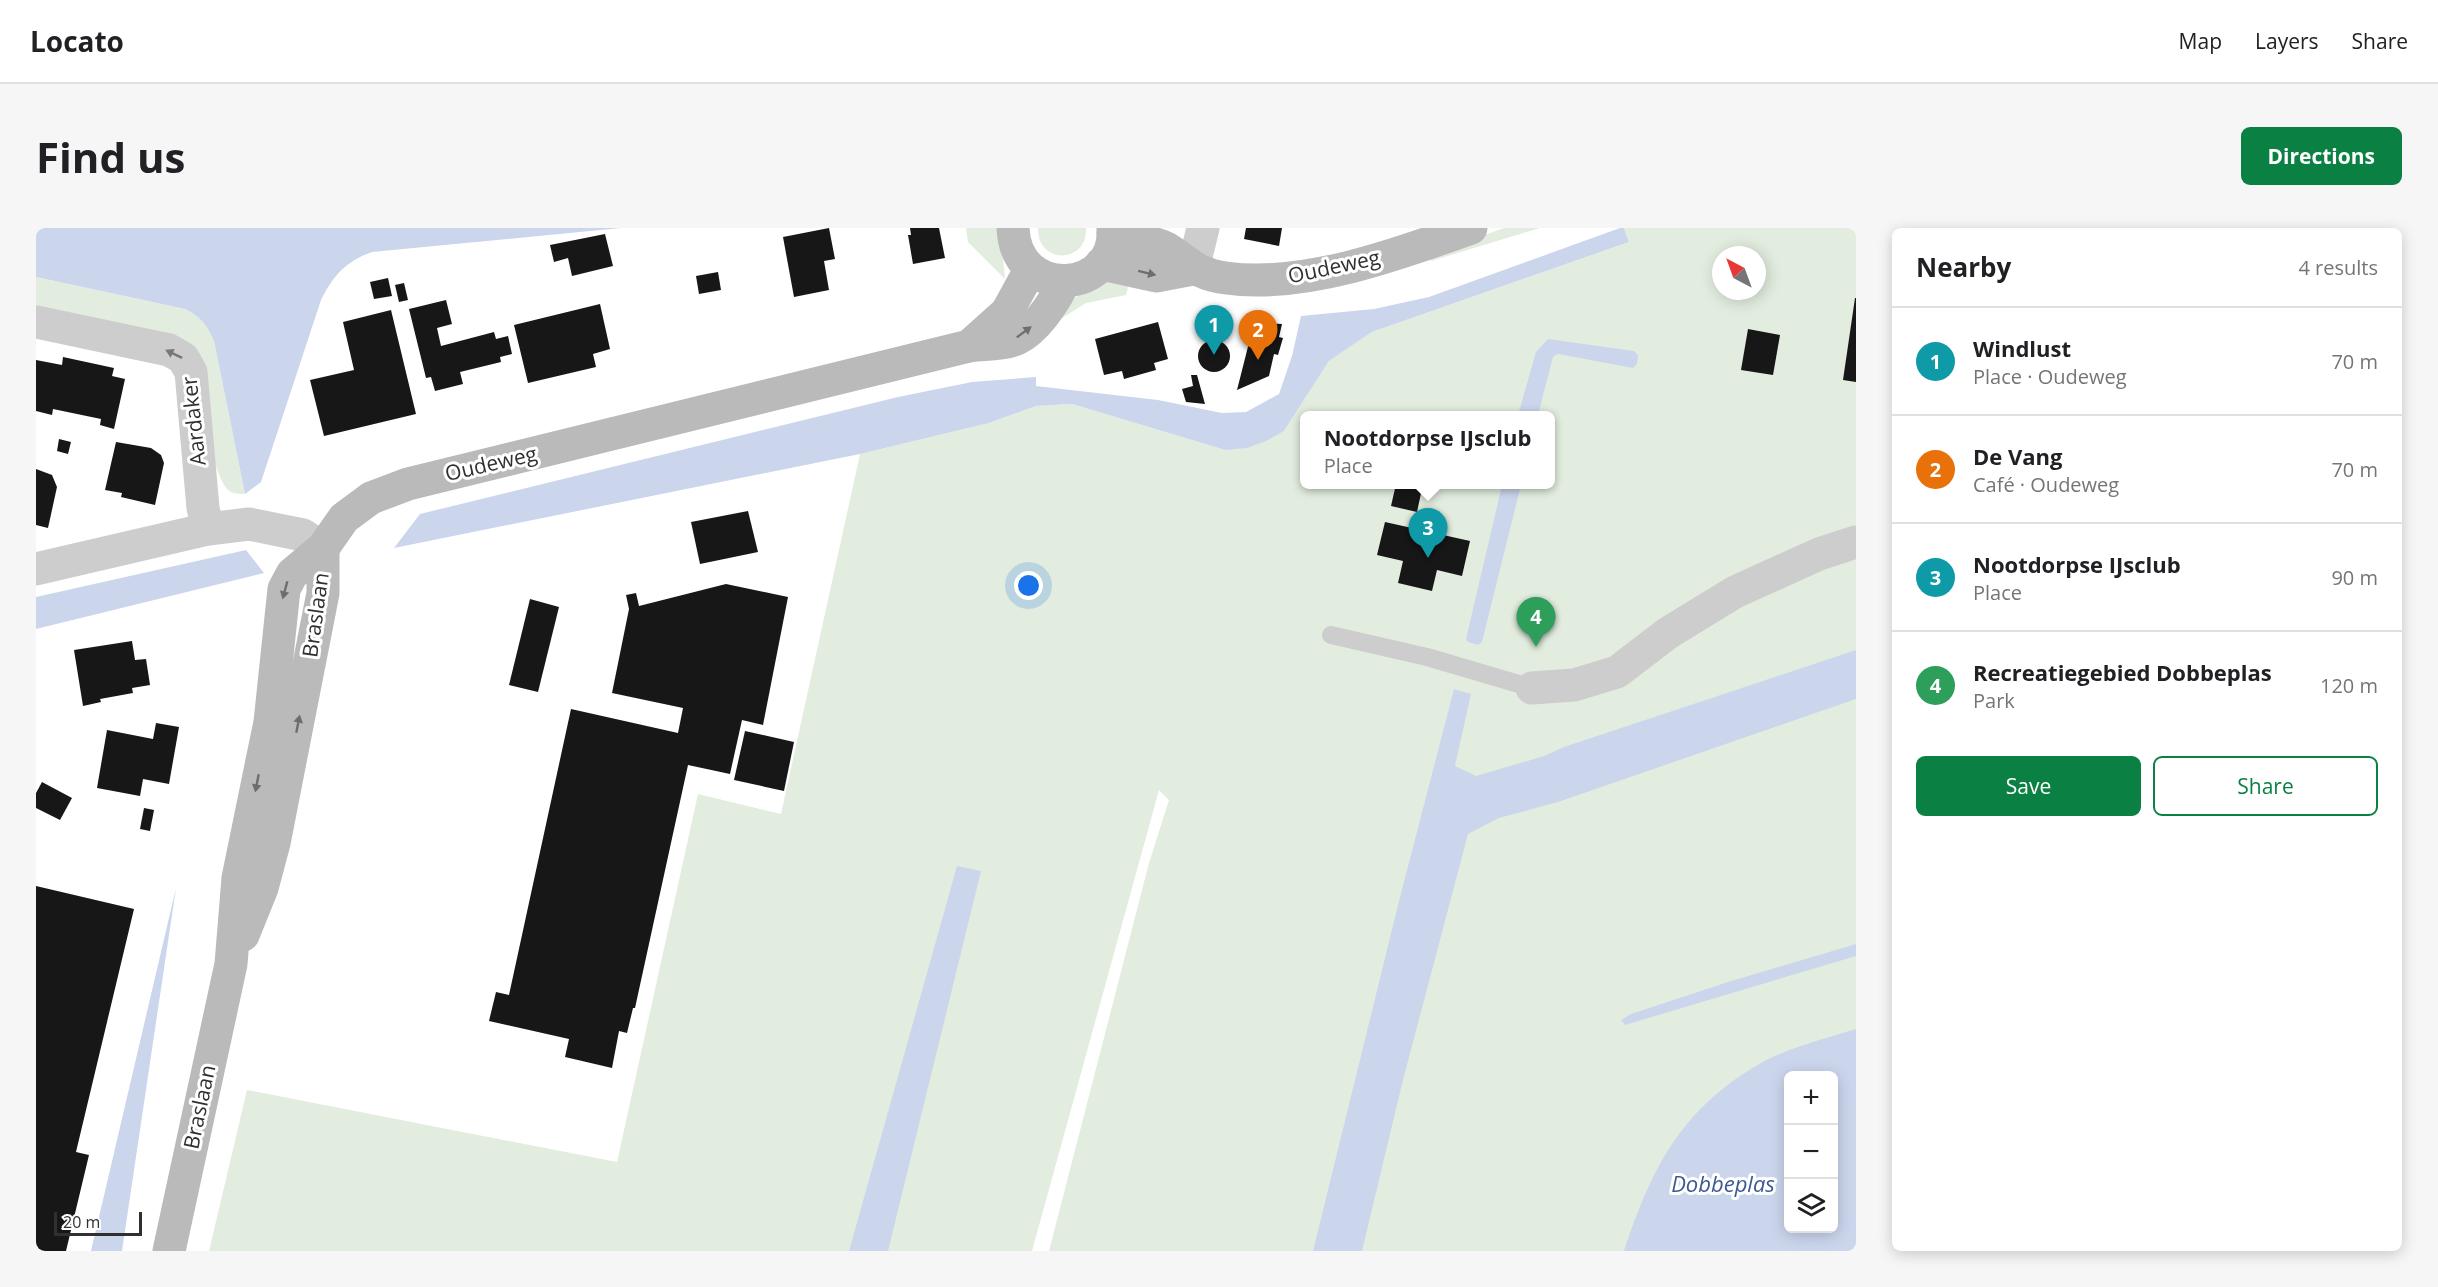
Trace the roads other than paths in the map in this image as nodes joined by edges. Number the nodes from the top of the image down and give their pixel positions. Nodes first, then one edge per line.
1 (1013, 228) edge
2 (1203, 228) edge
3 (1471, 228) edge
4 (1113, 230) edge
5 (1101, 264) junction
6 (1193, 269) junction
7 (1030, 270) junction
8 (1065, 281) junction
9 (36, 322) edge
10 (969, 346) junction
11 (208, 530) junction
12 (1856, 542) edge
13 (323, 548) junction
14 (36, 569) edge
15 (1331, 635) dead end
16 (1532, 688) joint
17 (169, 1251) edge

1 - 7 main road
2 - 6 street
3 - 6 main road, Oudeweg
4 - 5 main road
4 - 6 main road, Oudeweg
5 -> 6 main road, Oudeweg
5 - 8 main road
7 - 8 main road
7 - 10 main road, Oudeweg
10 -> 8 main road, Oudeweg
11 -> 9 street, Aardaker
10 - 13 main road, Oudeweg
11 - 13 street
11 - 14 street
12 - 16 street
13 - 17 main road, Braslaan
15 - 16 lane

